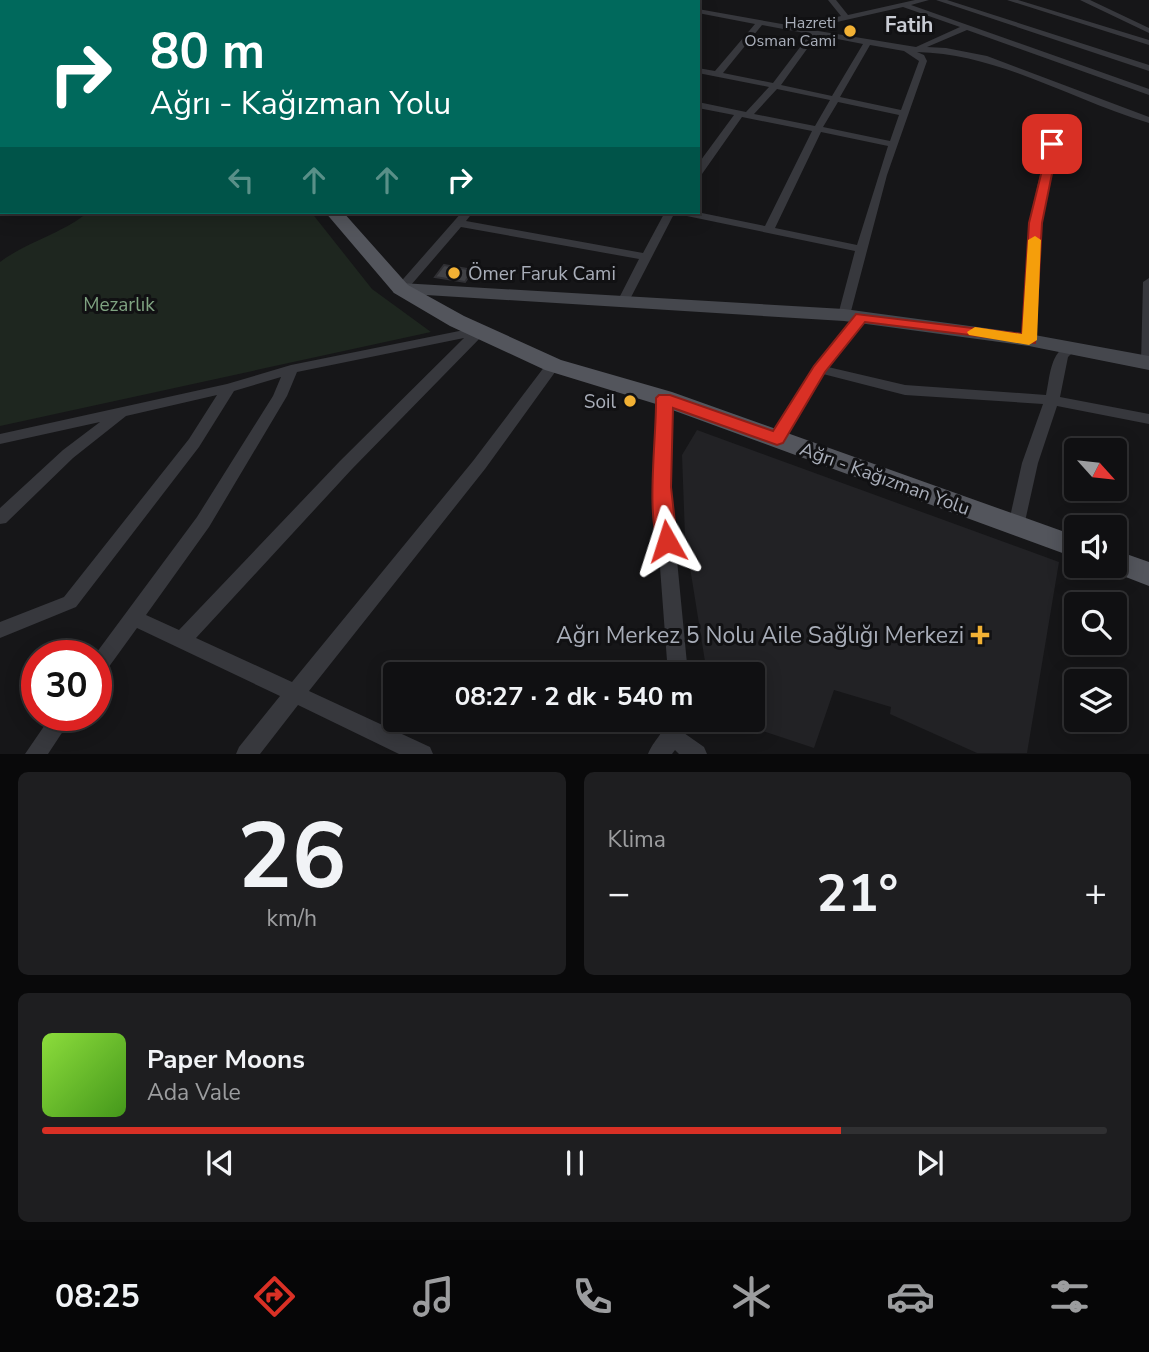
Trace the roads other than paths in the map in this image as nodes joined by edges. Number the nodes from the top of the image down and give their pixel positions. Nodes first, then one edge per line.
1 (832, 0) edge
2 (925, 0) edge
3 (1011, 0) edge
4 (1084, 0) edge
5 (946, 1) edge
6 (904, 5) junction
7 (705, 14) edge
8 (846, 17) junction
9 (761, 22) junction
10 (967, 27) junction
11 (798, 29) junction
12 (816, 32) junction
13 (1149, 33) edge
14 (1135, 37) junction
15 (868, 42) junction
16 (1149, 43) edge
17 (920, 47) junction
18 (906, 49) junction
19 (1149, 68) edge
20 (700, 70) edge
21 (717, 74) junction
22 (776, 85) junction
23 (1149, 92) edge
24 (835, 98) junction
25 (700, 105) edge
26 (903, 113) junction
27 (744, 114) junction
28 (1149, 120) edge
29 (818, 128) junction
30 (892, 144) junction
31 (1052, 144) dead end
32 (700, 169) edge
33 (336, 214) edge
34 (466, 214) edge
35 (669, 214) edge
36 (692, 214) edge
37 (458, 223) junction
38 (769, 229) junction
39 (862, 249) junction
40 (645, 257) junction
41 (1149, 282) edge
42 (401, 289) junction
43 (623, 302) junction
44 (853, 316) junction
45 (479, 331) junction
46 (1029, 340) junction
47 (1070, 348) junction
48 (1149, 363) edge
49 (553, 365) junction
50 (291, 369) junction
51 (819, 369) junction
52 (229, 388) junction
53 (664, 398) junction
54 (1052, 401) junction
55 (125, 410) junction
56 (1149, 419) edge
57 (0, 439) edge
58 (777, 439) junction
59 (0, 518) edge
60 (1016, 526) junction
61 (1064, 543) edge
62 (1127, 566) edge
63 (1149, 574) edge
64 (134, 618) junction
65 (0, 630) edge
66 (182, 640) junction
67 (112, 648) edge
68 (677, 662) edge
69 (294, 693) junction
70 (52, 731) edge
71 (672, 732) edge
72 (678, 732) edge
73 (36, 754) edge
74 (246, 754) edge
75 (424, 754) edge
76 (658, 754) edge
77 (697, 754) edge

1 - 8 street
2 - 6 street
3 - 14 street
4 - 13 street
5 - 19 street
6 - 8 street
6 - 10 street
7 - 9 street
8 - 11 street
9 - 11 street
9 - 21 street
10 - 17 street
10 - 23 street
11 - 12 street
12 - 15 street
12 - 22 street
13 - 14 street
14 - 16 street
15 - 18 street
15 - 24 street
17 - 18 street
17 - 28 street
18 - 26 street
20 - 21 street
21 - 22 street
22 - 24 street
22 - 27 street
24 - 26 street
24 - 29 street
25 - 27 street
26 - 30 street
27 - 29 street
27 - 32 street
29 - 30 street
29 - 38 street
30 - 39 street
31 - 46 street
33 - 42 main road, Ağrı - Kağızman Yolu
34 - 37 street
35 - 40 street
36 - 38 street
37 - 40 street
37 - 42 street
38 - 39 street
39 - 44 street
40 - 43 street
41 - 48 street
42 - 43 street
42 - 45 main road, Ağrı - Kağızman Yolu
43 - 44 street
44 - 46 street
44 - 51 street
45 - 49 main road, Ağrı - Kağızman Yolu
45 - 50 street
45 - 66 street
46 - 47 street
47 - 48 street
47 - 54 street
49 - 53 main road, Ağrı - Kağızman Yolu
49 - 69 street
50 - 52 street
50 - 64 street
51 - 54 street
51 - 58 street
52 - 55 street
52 - 65 street
53 - 58 main road, Ağrı - Kağızman Yolu
53 - 68 street
54 - 56 street
54 - 60 street
55 - 57 street
55 - 59 street
58 - 60 main road, Ağrı - Kağızman Yolu
60 - 61 main road, Ağrı - Kağızman Yolu
62 - 63 main road
64 - 66 street
64 - 67 street
66 - 69 street
69 - 74 street
69 - 75 street
70 - 73 street
71 - 76 street
72 - 77 street

